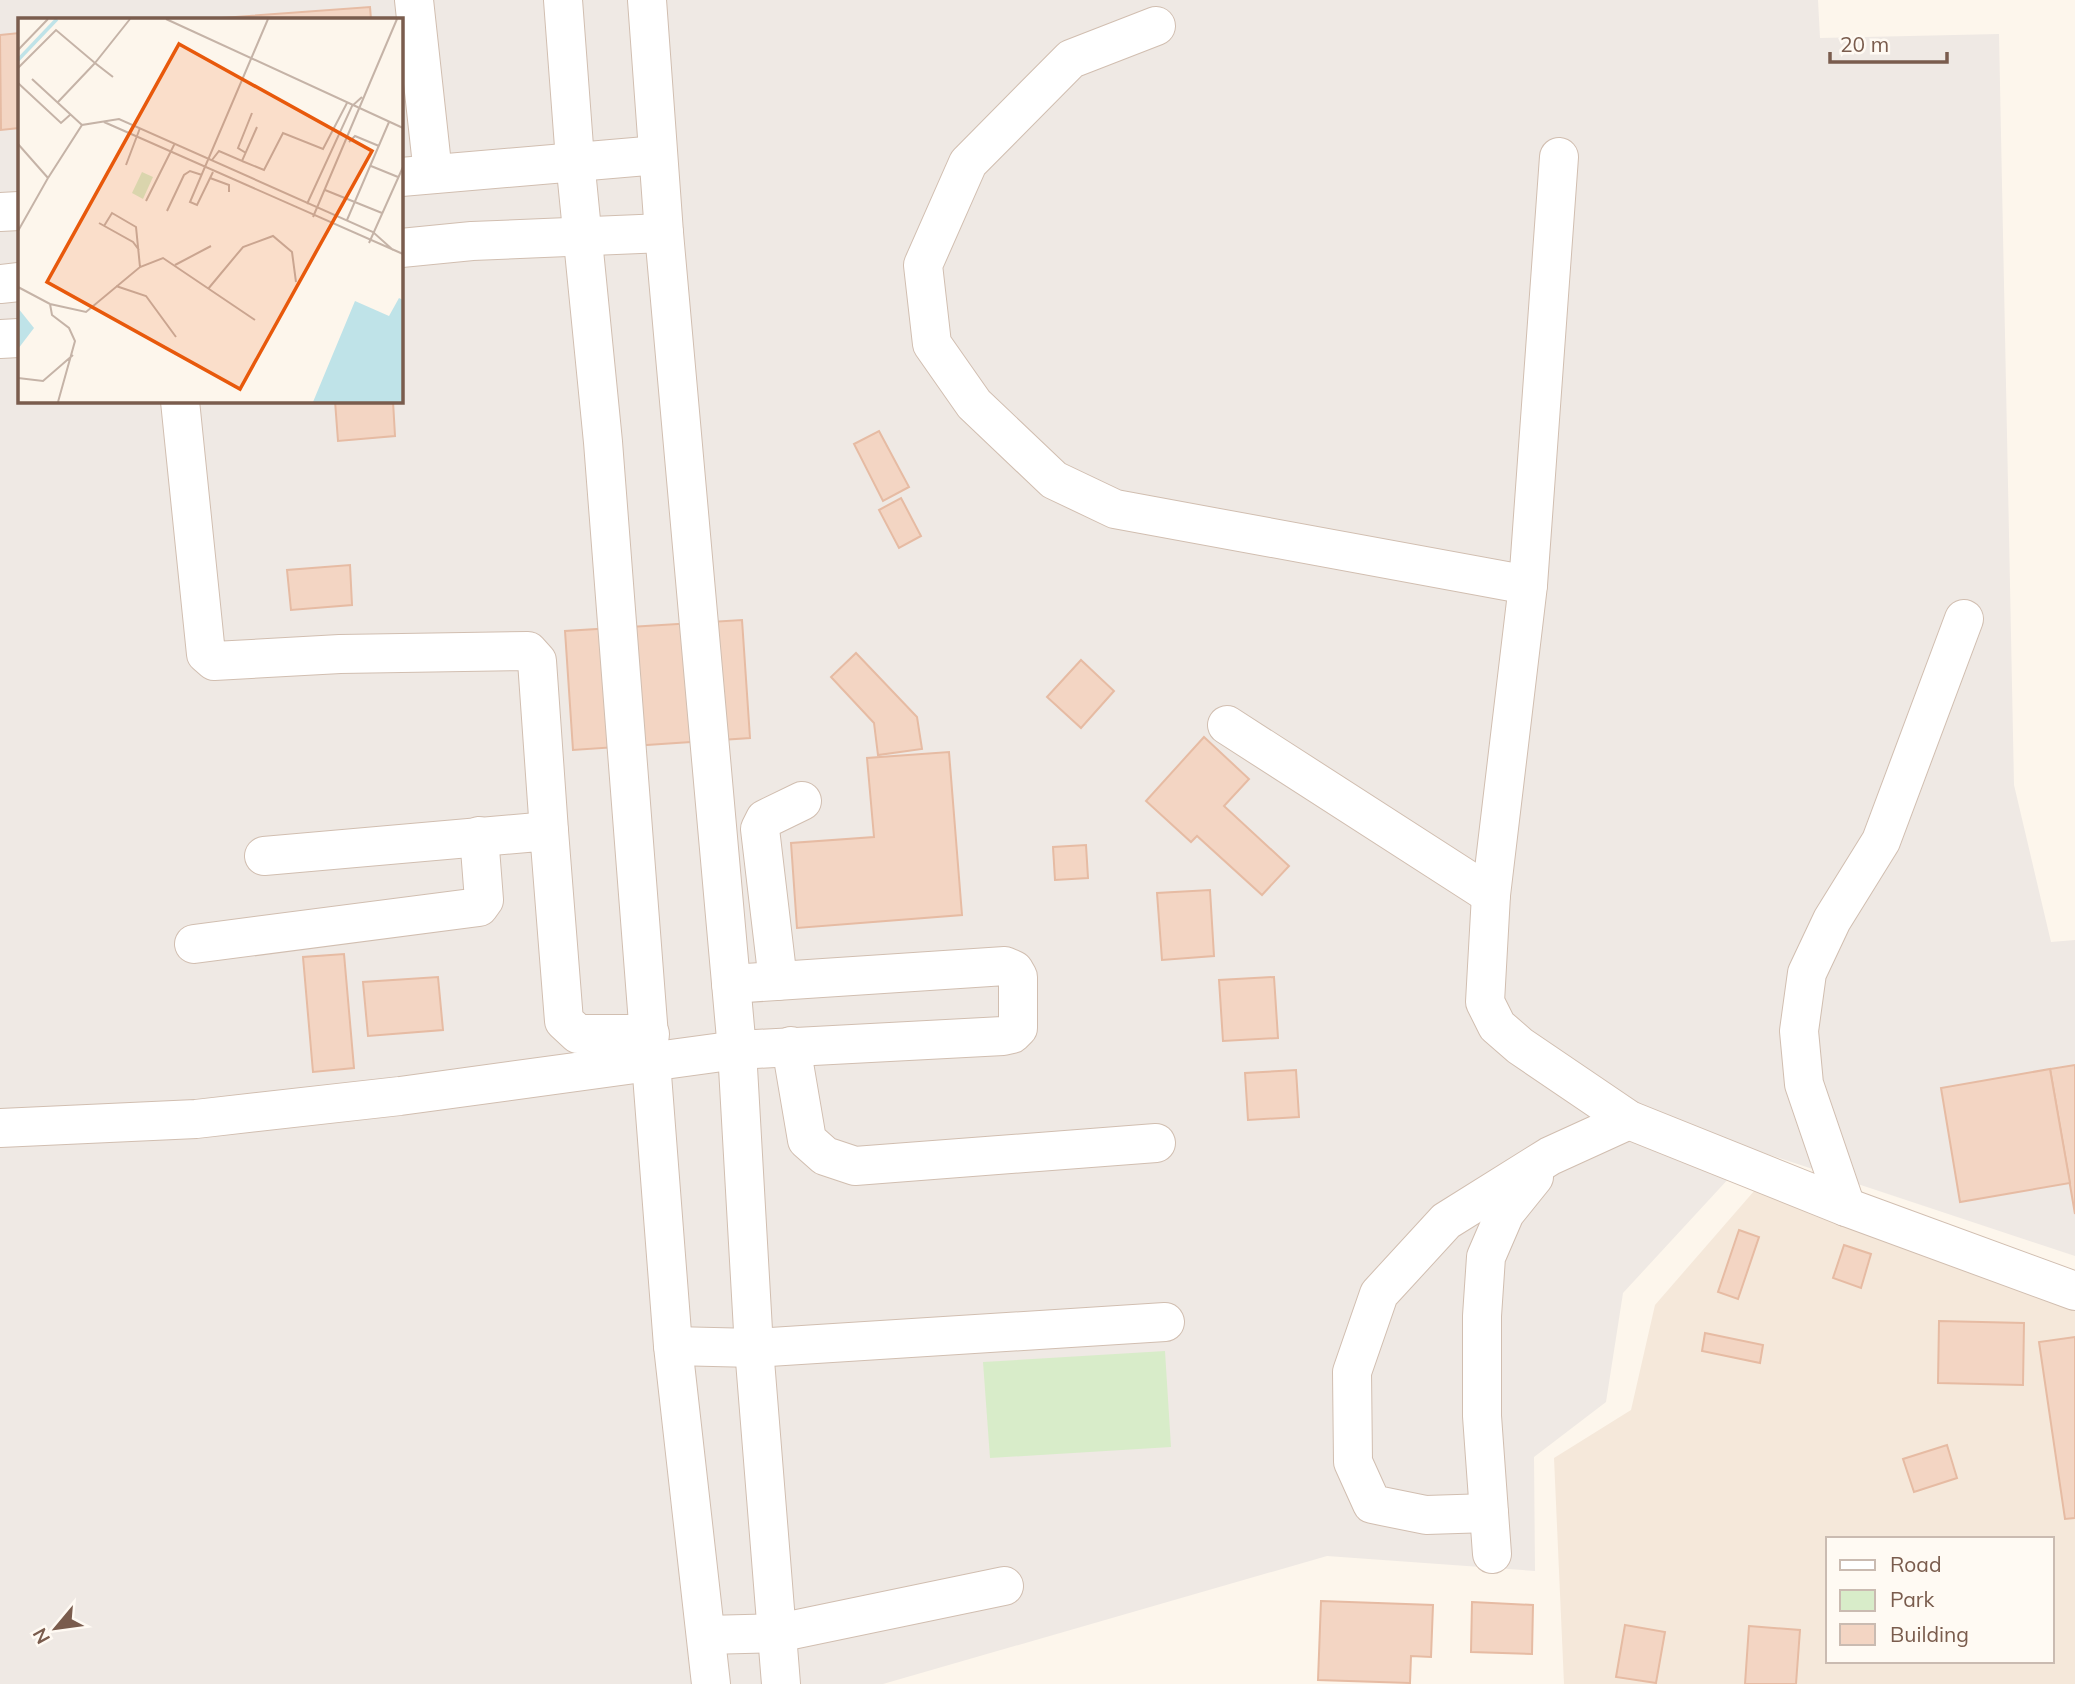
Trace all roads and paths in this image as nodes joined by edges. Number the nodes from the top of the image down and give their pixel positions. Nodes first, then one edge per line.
1 (414, 0) edge
2 (563, 0) edge
3 (647, 0) edge
4 (1156, 26) dead end
5 (658, 155) junction
6 (1559, 157) dead end
7 (415, 158) edge
8 (575, 160) junction
9 (18, 188) edge
10 (0, 189) edge
11 (18, 211) edge
12 (0, 212) edge
13 (664, 233) junction
14 (583, 235) junction
15 (402, 248) edge
16 (18, 282) edge
17 (0, 284) edge
18 (18, 338) edge
19 (0, 339) edge
20 (180, 402) edge
21 (1528, 585) junction
22 (1964, 620) dead end
23 (1227, 725) dead end
24 (802, 801) dead end
25 (549, 831) junction
26 (479, 836) junction
27 (264, 856) dead end
28 (1491, 895) junction
29 (194, 944) dead end
30 (778, 981) junction
31 (732, 984) junction
32 (791, 1046) junction
33 (651, 1048) junction
34 (737, 1051) junction
35 (1629, 1120) junction
36 (0, 1128) edge
37 (1156, 1143) dead end
38 (1550, 1156) junction
39 (1846, 1207) junction
40 (2075, 1291) edge
41 (1165, 1322) dead end
42 (673, 1346) junction
43 (754, 1348) junction
44 (1489, 1513) junction
45 (1492, 1554) dead end
46 (1004, 1586) dead end
47 (778, 1633) junction
48 (706, 1635) junction
49 (711, 1684) edge
50 (781, 1684) edge

1 - 7 lane
2 - 8 lane
3 - 5 lane
4 - 21 lane
5 - 8 lane
5 - 13 lane
6 - 21 lane
7 - 8 lane
8 - 14 lane
9 - 10 lane
11 - 12 lane
13 - 14 lane
13 - 31 lane
14 - 15 lane
14 - 33 lane
16 - 17 lane
18 - 19 lane
20 - 25 lane
21 - 28 lane
22 - 39 lane
23 - 28 lane
24 - 30 lane
25 - 26 lane
25 - 33 lane
26 - 27 lane
26 - 29 lane
28 - 35 lane
30 - 31 lane
30 - 32 lane
31 - 34 lane
32 - 34 lane
32 - 37 lane
33 - 34 lane
33 - 36 lane
33 - 42 lane
34 - 43 lane
35 - 38 lane
35 - 39 lane
38 - 44 lane
38 - 44 lane
39 - 40 lane
41 - 43 lane
42 - 43 lane
42 - 48 lane
43 - 47 lane
44 - 45 lane
46 - 47 lane
47 - 48 lane
47 - 50 lane
48 - 49 lane

